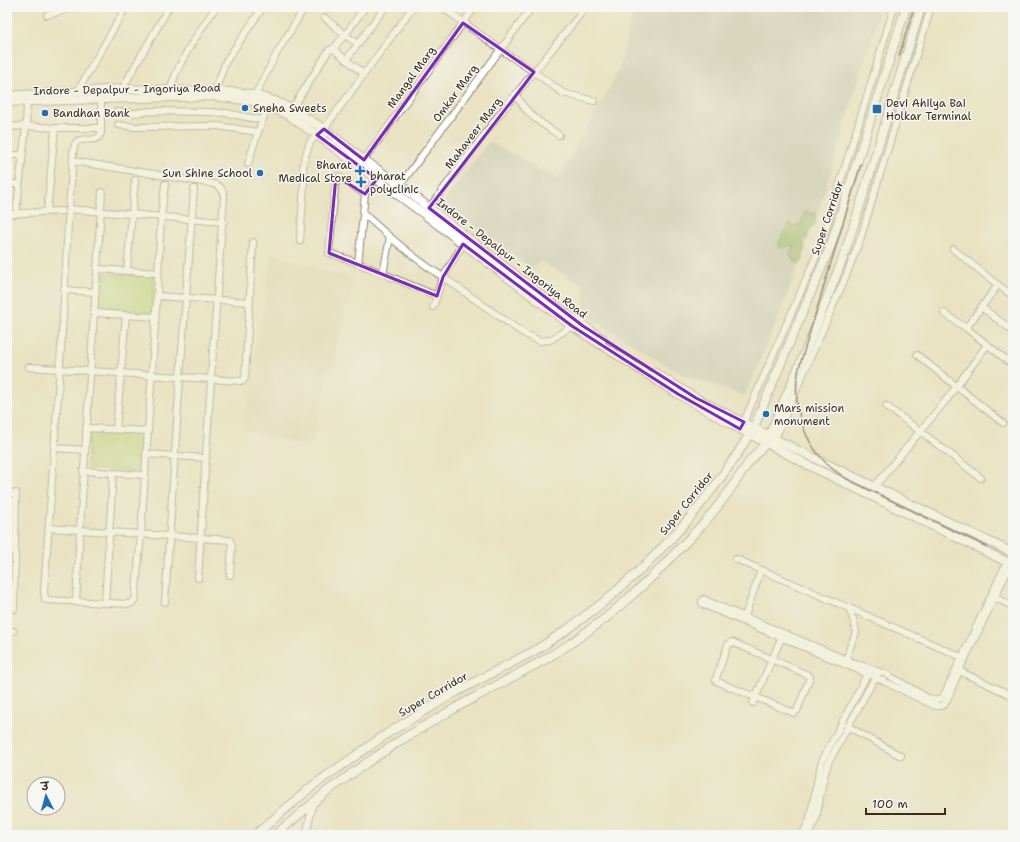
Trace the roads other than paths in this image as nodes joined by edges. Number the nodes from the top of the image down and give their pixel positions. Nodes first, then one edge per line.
1 (76, 7) edge
2 (126, 7) edge
3 (169, 7) edge
4 (216, 7) edge
5 (263, 7) edge
6 (305, 7) edge
7 (365, 7) edge
8 (385, 7) edge
9 (414, 7) edge
10 (442, 7) edge
11 (475, 7) edge
12 (532, 7) edge
13 (586, 7) edge
14 (894, 7) edge
15 (906, 7) edge
16 (921, 7) edge
17 (931, 7) edge
18 (47, 15) dead end
19 (325, 18) dead end
20 (463, 23) junction
21 (345, 35) junction
22 (358, 44) junction
23 (333, 49) junction
24 (500, 49) junction
25 (346, 60) junction
26 (534, 72) junction
27 (364, 74) junction
28 (122, 89) junction
29 (170, 90) junction
30 (214, 91) junction
31 (77, 92) junction
32 (516, 94) junction
33 (255, 95) junction
34 (7, 96) edge
35 (101, 98) junction
36 (594, 101) dead end
37 (7, 102) edge
38 (27, 102) junction
39 (268, 106) junction
40 (292, 109) junction
41 (116, 112) dead end
42 (262, 120) junction
43 (118, 125) dead end
44 (26, 126) junction
45 (7, 127) edge
46 (55, 128) junction
47 (101, 128) junction
48 (258, 132) junction
49 (321, 132) junction
50 (558, 135) dead end
51 (7, 155) edge
52 (22, 155) junction
53 (364, 160) junction
54 (73, 161) junction
55 (248, 164) dead end
56 (377, 179) junction
57 (135, 180) dead end
58 (7, 184) edge
59 (19, 184) junction
60 (165, 184) dead end
61 (397, 188) junction
62 (194, 189) dead end
63 (102, 192) dead end
64 (365, 194) junction
65 (429, 208) junction
66 (65, 210) junction
67 (47, 212) junction
68 (101, 212) junction
69 (363, 213) junction
70 (7, 214) edge
71 (16, 214) junction
72 (132, 215) junction
73 (161, 217) junction
74 (192, 220) junction
75 (223, 222) junction
76 (390, 237) junction
77 (300, 241) dead end
78 (254, 242) dead end
79 (463, 244) junction
80 (953, 249) dead end
81 (358, 264) junction
82 (97, 270) junction
83 (127, 271) junction
84 (158, 273) junction
85 (382, 274) junction
86 (443, 276) junction
87 (998, 285) junction
88 (64, 290) junction
89 (95, 292) junction
90 (157, 296) junction
91 (437, 296) junction
92 (1013, 296) edge
93 (186, 298) junction
94 (217, 300) junction
95 (250, 302) junction
96 (433, 307) dead end
97 (981, 307) junction
98 (944, 312) dead end
99 (94, 313) junction
100 (126, 315) junction
101 (155, 317) junction
102 (572, 326) junction
103 (966, 328) junction
104 (1013, 331) edge
105 (987, 344) junction
106 (917, 355) dead end
107 (1013, 365) edge
108 (29, 366) dead end
109 (59, 369) junction
110 (90, 371) junction
111 (121, 373) junction
112 (151, 375) junction
113 (180, 377) junction
114 (211, 379) junction
115 (956, 387) junction
116 (886, 406) dead end
117 (1003, 423) dead end
118 (742, 426) junction
119 (86, 428) junction
120 (116, 429) junction
121 (147, 431) junction
122 (752, 431) junction
123 (920, 431) junction
124 (771, 441) junction
125 (55, 448) junction
126 (85, 450) junction
127 (146, 454) junction
128 (174, 456) junction
129 (206, 458) junction
130 (823, 462) junction
131 (83, 471) junction
132 (113, 473) junction
133 (825, 473) junction
134 (144, 475) junction
135 (981, 478) dead end
136 (874, 487) junction
137 (7, 494) edge
138 (49, 528) junction
139 (80, 530) junction
140 (110, 532) junction
141 (141, 534) junction
142 (170, 536) junction
143 (201, 538) junction
144 (1013, 553) edge
145 (736, 559) dead end
146 (1010, 563) edge
147 (761, 570) junction
148 (230, 575) dead end
149 (198, 578) dead end
150 (995, 598) junction
151 (76, 602) junction
152 (165, 602) dead end
153 (105, 603) junction
154 (1013, 606) edge
155 (849, 608) junction
156 (14, 610) dead end
157 (745, 616) junction
158 (782, 635) junction
159 (963, 658) junction
160 (772, 659) junction
161 (847, 660) junction
162 (869, 671) junction
163 (878, 671) junction
164 (959, 671) junction
165 (875, 677) junction
166 (1013, 696) edge
167 (755, 700) junction
168 (847, 726) junction
169 (901, 756) dead end
170 (312, 803) junction
171 (255, 835) edge
172 (275, 835) edge
173 (306, 835) edge
174 (802, 835) edge
175 (808, 835) edge

1 - 18 street
2 - 31 street
3 - 28 street
4 - 29 street
5 - 30 street
6 - 33 street
7 - 21 street
8 - 22 street
9 - 27 street
10 - 20 street
11 - 20 street, Mangal Marg
12 - 24 street, Omkar Marg
13 - 26 street, Mahaveer Marg
14 - 118 street
15 - 122 main road, Super Corridor
16 - 124 main road, Super Corridor
17 - 124 street
19 - 21 street
20 - 24 street
20 - 53 street, Mangal Marg
21 - 22 street
21 - 23 street
22 - 25 street
23 - 25 street
23 - 40 street
24 - 26 street
24 - 61 street, Omkar Marg
25 - 27 street
26 - 32 street, Mahaveer Marg
26 - 36 street
27 - 49 street
28 - 29 main road, Indore - Depalpur - Ingoriya Road
28 - 31 main road, Indore - Depalpur - Ingoriya Road
29 - 30 main road, Indore - Depalpur - Ingoriya Road
30 - 33 main road, Indore - Depalpur - Ingoriya Road
31 - 34 main road, Indore - Depalpur - Ingoriya Road
32 - 50 street
32 - 65 street, Mahaveer Marg
33 - 40 main road, Indore - Depalpur - Ingoriya Road
35 - 38 main road, Indore - Depalpur - Ingoriya Road
35 - 39 main road, Indore - Depalpur - Ingoriya Road
35 - 47 street
37 - 38 main road, Indore - Depalpur - Ingoriya Road
38 - 44 street
39 - 42 street
39 - 49 main road, Indore - Depalpur - Ingoriya Road
40 - 49 main road, Indore - Depalpur - Ingoriya Road
41 - 42 street
42 - 48 street
43 - 48 street
44 - 45 street
44 - 46 street
44 - 52 street
46 - 47 street
46 - 67 street
47 - 54 street
48 - 55 street
49 - 53 main road, Indore - Depalpur - Ingoriya Road
49 - 56 main road, Indore - Depalpur - Ingoriya Road
49 - 77 street
51 - 52 street
52 - 59 street
53 - 61 main road, Indore - Depalpur - Ingoriya Road
54 - 66 street
54 - 75 street
56 - 61 main road, Indore - Depalpur - Ingoriya Road
56 - 64 street
57 - 72 street
58 - 59 street
59 - 71 street
60 - 73 street
61 - 65 main road, Indore - Depalpur - Ingoriya Road
61 - 79 main road, Indore - Depalpur - Ingoriya Road
62 - 74 street
63 - 68 street
64 - 69 street
64 - 81 street
65 - 118 main road, Indore - Depalpur - Ingoriya Road
66 - 67 street
66 - 68 street
66 - 88 street
67 - 71 street
68 - 72 street
68 - 82 street
69 - 76 street
69 - 81 street
70 - 71 street
72 - 73 street
72 - 83 street
73 - 74 street
73 - 84 street
74 - 75 street
74 - 93 street
75 - 94 street
76 - 85 street
76 - 86 street
78 - 95 street
79 - 86 street
79 - 102 main road, Indore - Depalpur - Ingoriya Road
80 - 87 street
81 - 85 street
82 - 83 street
82 - 89 street
83 - 84 street
84 - 90 street
85 - 91 street
86 - 91 street
86 - 102 street
87 - 92 street
87 - 97 street
88 - 89 street
88 - 109 street
89 - 99 street
90 - 93 street
90 - 101 street
91 - 96 street
93 - 94 street
93 - 113 street
94 - 95 street
94 - 114 street
95 - 114 street
97 - 103 street
97 - 104 street
98 - 103 street
99 - 100 street
99 - 110 street
100 - 101 street
100 - 111 street
101 - 112 street
102 - 118 main road, Indore - Depalpur - Ingoriya Road
103 - 105 street
105 - 107 street
105 - 115 street
106 - 115 street
108 - 109 street
109 - 110 street
109 - 125 street
110 - 111 street
110 - 119 street
111 - 112 street
111 - 120 street
112 - 113 street
112 - 121 street
113 - 114 street
113 - 128 street
114 - 129 street
115 - 117 street
115 - 123 street
116 - 123 street
118 - 122 main road, Indore - Depalpur - Ingoriya Road
119 - 120 street
119 - 126 street
120 - 121 street
121 - 127 street
122 - 124 main road, Indore - Depalpur - Ingoriya Road
122 - 171 main road, Super Corridor
123 - 135 street
123 - 136 street
124 - 130 main road
124 - 133 main road
124 - 170 main road, Super Corridor
125 - 126 street
125 - 138 street
126 - 131 street
127 - 128 street
127 - 134 street
128 - 129 street
128 - 142 street
129 - 143 street
130 - 133 main road
130 - 136 main road
131 - 132 street
131 - 139 street
132 - 134 street
132 - 140 street
133 - 146 main road
134 - 141 street
136 - 144 main road
137 - 156 street
138 - 139 street
138 - 151 street
139 - 140 street
139 - 151 street
140 - 141 street
140 - 153 street
141 - 142 street
141 - 153 street
142 - 143 street
142 - 152 street
143 - 148 street
143 - 149 street
145 - 147 street
146 - 150 street
146 - 159 street
147 - 155 street
147 - 157 street
150 - 154 street
150 - 159 street
151 - 153 street
155 - 159 street
155 - 161 street
157 - 158 street
157 - 158 street
158 - 160 street
158 - 161 street
158 - 162 street
159 - 163 street
159 - 164 street
160 - 167 street
160 - 167 street
160 - 167 street
161 - 162 street
162 - 163 street
162 - 165 street
162 - 174 street
163 - 165 street
164 - 165 street
164 - 166 street
165 - 168 street
168 - 169 street
168 - 175 street
170 - 172 main road, Super Corridor
170 - 173 street

